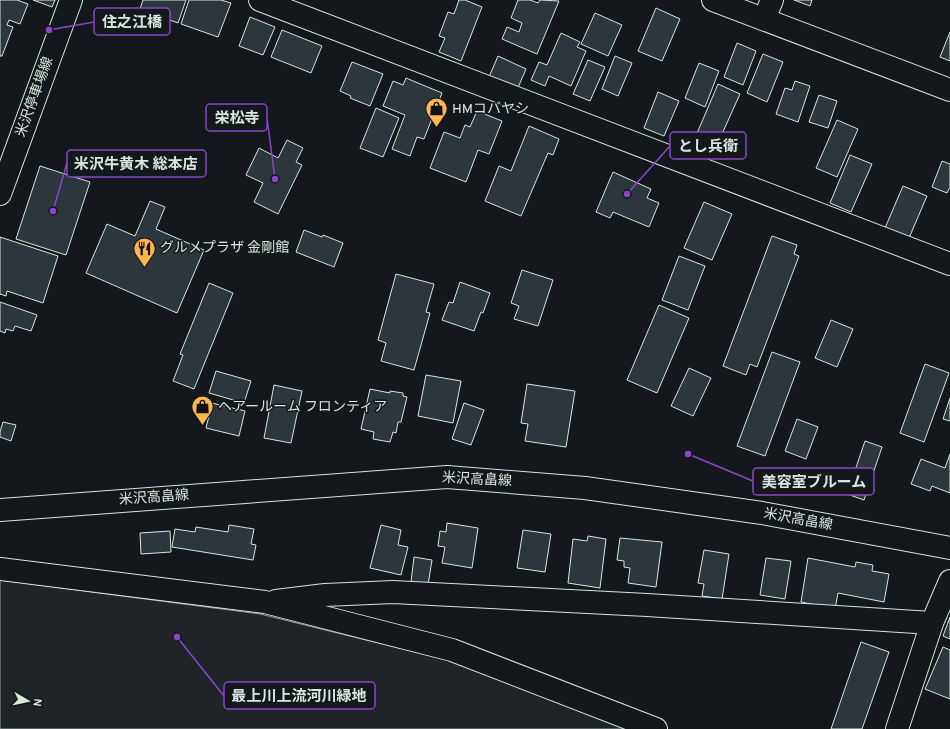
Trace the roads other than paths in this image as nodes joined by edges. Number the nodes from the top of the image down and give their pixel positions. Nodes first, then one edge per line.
1 (71, 0) edge
2 (260, 0) edge
3 (713, 0) edge
4 (768, 10) edge
5 (950, 90) edge
6 (0, 194) edge
7 (950, 264) edge
8 (0, 510) edge
9 (950, 548) edge
10 (0, 569) edge
11 (950, 581) edge
12 (265, 602) junction
13 (932, 623) junction
14 (656, 729) edge
15 (897, 729) edge

1 - 6 street, 米沢停車場線
2 - 7 street
3 - 4 street
4 - 5 street
8 - 9 street, 米沢高畠線
10 - 12 street
11 - 13 street
12 - 13 street
12 - 14 street
13 - 15 street

